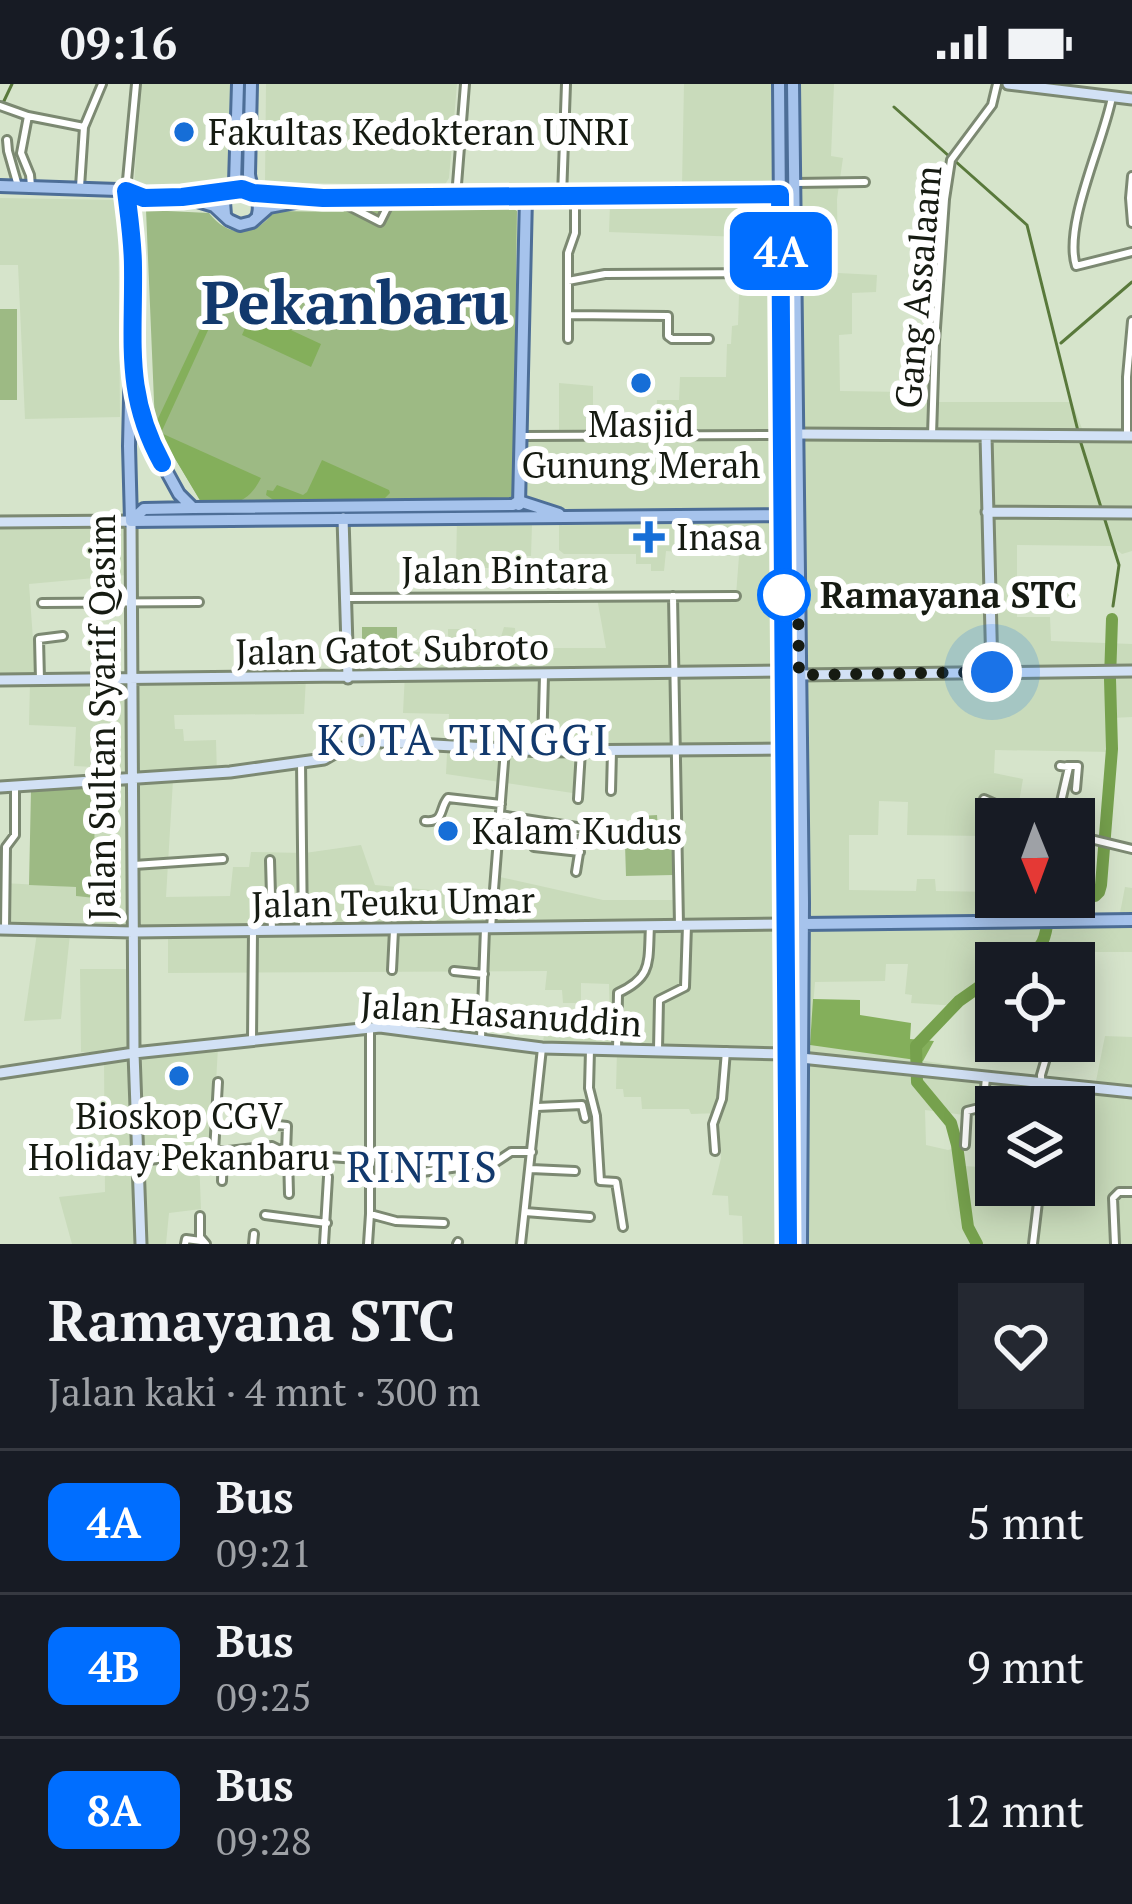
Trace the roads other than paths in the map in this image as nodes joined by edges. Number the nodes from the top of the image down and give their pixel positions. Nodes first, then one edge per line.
1 (102, 84) edge
2 (136, 84) edge
3 (238, 84) edge
4 (251, 84) edge
5 (464, 84) edge
6 (566, 84) edge
7 (779, 84) edge
8 (793, 84) edge
9 (998, 84) edge
10 (1008, 84) edge
11 (1112, 97) junction
12 (1132, 99) edge
13 (0, 106) edge
14 (28, 116) junction
15 (84, 127) junction
16 (8, 140) dead end
17 (1132, 176) edge
18 (865, 182) dead end
19 (794, 183) junction
20 (0, 186) edge
21 (25, 186) junction
22 (80, 187) junction
23 (126, 191) junction
24 (232, 191) junction
25 (253, 193) junction
26 (780, 194) junction
27 (569, 196) junction
28 (182, 197) junction
29 (392, 197) junction
30 (456, 197) junction
31 (526, 197) junction
32 (328, 198) junction
33 (258, 214) junction
34 (227, 218) junction
35 (1132, 223) edge
36 (1132, 252) edge
37 (781, 273) junction
38 (568, 281) junction
39 (568, 315) junction
40 (1132, 321) edge
41 (568, 339) dead end
42 (709, 339) dead end
43 (1130, 377) edge
44 (133, 380) junction
45 (519, 434) junction
46 (932, 434) junction
47 (789, 435) junction
48 (986, 436) junction
49 (1130, 436) edge
50 (519, 501) junction
51 (324, 507) junction
52 (193, 508) junction
53 (987, 512) junction
54 (1132, 513) edge
55 (784, 515) junction
56 (568, 517) junction
57 (343, 518) junction
58 (518, 518) junction
59 (131, 521) junction
60 (0, 522) edge
61 (673, 596) junction
62 (736, 596) dead end
63 (346, 598) junction
64 (132, 602) junction
65 (199, 602) dead end
66 (42, 603) dead end
67 (63, 636) dead end
68 (785, 671) junction
69 (1132, 671) edge
70 (992, 672) junction
71 (675, 673) junction
72 (544, 674) junction
73 (799, 675) junction
74 (348, 677) junction
75 (132, 678) junction
76 (0, 680) edge
77 (40, 680) junction
78 (505, 749) junction
79 (786, 749) junction
80 (542, 751) junction
81 (581, 751) junction
82 (612, 751) junction
83 (676, 751) junction
84 (301, 762) junction
85 (134, 776) junction
86 (0, 787) edge
87 (15, 788) junction
88 (1076, 789) dead end
89 (611, 791) dead end
90 (1063, 798) edge
91 (578, 800) dead end
92 (501, 804) junction
93 (500, 815) junction
94 (425, 821) dead end
95 (1095, 840) edge
96 (534, 847) dead end
97 (1132, 849) edge
98 (580, 853) junction
99 (223, 859) dead end
100 (270, 860) dead end
101 (134, 865) junction
102 (576, 872) dead end
103 (786, 904) junction
104 (803, 904) junction
105 (1004, 918) edge
106 (1047, 918) edge
107 (1132, 920) edge
108 (1004, 923) junction
109 (1047, 923) junction
110 (683, 925) junction
111 (650, 926) junction
112 (488, 928) junction
113 (803, 928) junction
114 (2, 929) edge
115 (786, 929) junction
116 (394, 930) junction
117 (253, 931) junction
118 (272, 931) junction
119 (303, 931) junction
120 (134, 932) junction
121 (392, 970) dead end
122 (454, 971) dead end
123 (484, 974) junction
124 (370, 1028) junction
125 (252, 1040) junction
126 (481, 1040) junction
127 (542, 1048) junction
128 (590, 1050) junction
129 (658, 1050) junction
130 (617, 1051) junction
131 (726, 1052) junction
132 (134, 1053) junction
133 (785, 1054) junction
134 (801, 1058) junction
135 (1044, 1062) edge
136 (0, 1073) edge
137 (986, 1078) junction
138 (218, 1082) dead end
139 (1041, 1083) junction
140 (1041, 1086) edge
141 (1132, 1092) edge
142 (537, 1107) junction
143 (585, 1118) dead end
144 (269, 1124) dead end
145 (965, 1145) dead end
146 (715, 1151) dead end
147 (219, 1152) junction
148 (532, 1152) junction
149 (287, 1154) junction
150 (370, 1160) junction
151 (140, 1161) junction
152 (530, 1169) junction
153 (575, 1171) dead end
154 (328, 1177) dead end
155 (370, 1179) junction
156 (222, 1181) dead end
157 (1132, 1192) edge
158 (289, 1195) dead end
159 (1038, 1206) edge
160 (525, 1212) junction
161 (370, 1214) junction
162 (265, 1215) dead end
163 (200, 1216) dead end
164 (590, 1217) dead end
165 (327, 1223) junction
166 (444, 1223) dead end
167 (623, 1227) dead end
168 (254, 1234) dead end
169 (206, 1243) edge
170 (141, 1244) edge
171 (185, 1244) edge
172 (253, 1244) edge
173 (324, 1244) edge
174 (368, 1244) edge
175 (520, 1244) edge
176 (788, 1244) edge
177 (801, 1244) edge
178 (1033, 1244) edge
179 (1115, 1244) edge

1 - 15 street
2 - 23 street
3 - 24 main road
4 - 25 main road
5 - 30 street
6 - 27 street
7 - 26 main road
8 - 19 main road
9 - 46 street, Gang Assalaam
10 - 11 street
11 - 12 street
11 - 36 street
13 - 14 street
14 - 15 street
14 - 21 street
15 - 22 street
16 - 21 street
17 - 35 street
18 - 19 street
19 - 47 main road
20 - 21 main road
21 - 22 main road
22 - 23 main road
23 - 28 main road
23 - 44 main road, Jalan Sultan Syarif Qasim
24 - 25 main road
24 - 28 main road
24 - 34 main road
25 - 32 main road
25 - 33 main road
26 - 27 main road
26 - 37 main road
27 - 31 main road
27 - 38 street
28 - 34 main road
29 - 30 main road
29 - 32 main road
29 - 32 street
30 - 31 main road
31 - 45 main road
32 - 33 main road
33 - 34 main road
37 - 38 street
37 - 47 main road
38 - 39 street
39 - 41 street
39 - 42 street
40 - 43 street
43 - 49 street
44 - 52 main road
44 - 59 main road, Jalan Sultan Syarif Qasim
45 - 47 street
45 - 50 main road
46 - 47 street
46 - 48 street
47 - 55 main road
47 - 73 main road
48 - 49 street
48 - 53 street
50 - 51 main road
50 - 56 main road
50 - 58 main road
51 - 52 main road
51 - 57 main road
52 - 59 main road
53 - 54 street
53 - 70 street
55 - 56 main road
55 - 68 main road
56 - 58 main road
57 - 58 main road
57 - 59 main road
57 - 63 street
59 - 60 street
59 - 64 street, Jalan Sultan Syarif Qasim
61 - 62 street, Jalan Bintara
61 - 63 street, Jalan Bintara
61 - 71 street
63 - 74 street
64 - 65 street
64 - 66 street
64 - 75 street, Jalan Sultan Syarif Qasim
67 - 77 street
68 - 71 street, Jalan Gatot Subroto
68 - 79 main road
69 - 70 street
70 - 73 street
71 - 72 street, Jalan Gatot Subroto
71 - 83 street
72 - 74 street, Jalan Gatot Subroto
72 - 80 street
73 - 104 main road
74 - 75 street, Jalan Gatot Subroto
75 - 77 street, Jalan Gatot Subroto
75 - 85 street, Jalan Sultan Syarif Qasim
76 - 77 street, Jalan Gatot Subroto
78 - 80 street
78 - 84 street
78 - 92 street
79 - 83 street
79 - 103 main road
80 - 81 street
81 - 82 street
81 - 91 street
82 - 83 street
82 - 89 street
83 - 110 street
84 - 85 street
84 - 119 street
85 - 87 street
85 - 101 street, Jalan Sultan Syarif Qasim
86 - 87 street
87 - 114 street
88 - 90 street
92 - 93 street
92 - 94 street
93 - 98 street
93 - 112 street
95 - 97 street
96 - 98 street
98 - 102 street
99 - 101 street
100 - 118 street
101 - 120 street, Jalan Sultan Syarif Qasim
103 - 104 main road
103 - 115 main road
104 - 113 main road
105 - 108 street
106 - 109 street
107 - 109 main road
108 - 109 main road
108 - 113 main road
110 - 111 street, Jalan Teuku Umar
110 - 115 street, Jalan Teuku Umar
110 - 129 street
111 - 112 street, Jalan Teuku Umar
111 - 130 street
112 - 116 street, Jalan Teuku Umar
112 - 123 street
113 - 115 main road
113 - 134 main road
114 - 120 street, Jalan Teuku Umar
115 - 133 main road
116 - 119 street, Jalan Teuku Umar
116 - 121 street
117 - 118 street, Jalan Teuku Umar
117 - 120 street, Jalan Teuku Umar
117 - 125 street
118 - 119 street, Jalan Teuku Umar
120 - 132 street, Jalan Sultan Syarif Qasim
122 - 123 street
123 - 126 street
124 - 125 street, Jalan Hasanuddin
124 - 126 street, Jalan Hasanuddin
124 - 150 street
125 - 132 street, Jalan Hasanuddin
126 - 127 street, Jalan Hasanuddin
127 - 128 street, Jalan Hasanuddin
127 - 142 street
128 - 130 street, Jalan Hasanuddin
128 - 167 street
129 - 130 street, Jalan Hasanuddin
129 - 131 street, Jalan Hasanuddin
131 - 133 street, Jalan Hasanuddin
131 - 146 street
132 - 136 street, Jalan Hasanuddin
132 - 151 street, Jalan Sultan Syarif Qasim
133 - 176 main road
134 - 137 street
134 - 177 main road
135 - 139 street
137 - 139 street
137 - 145 street
138 - 147 street
139 - 140 street
139 - 141 street
142 - 143 street
142 - 148 street
144 - 149 street
147 - 149 street
147 - 151 street
147 - 156 street
148 - 152 street
148 - 155 street
149 - 150 street
149 - 158 street
150 - 155 street
151 - 170 street, Jalan Sultan Syarif Qasim
152 - 153 street
152 - 160 street
154 - 165 street
155 - 161 street
157 - 179 street
159 - 178 street
160 - 164 street
160 - 175 street
161 - 166 street
161 - 174 street
162 - 165 street
163 - 169 street
165 - 173 street
168 - 172 street
169 - 171 street

